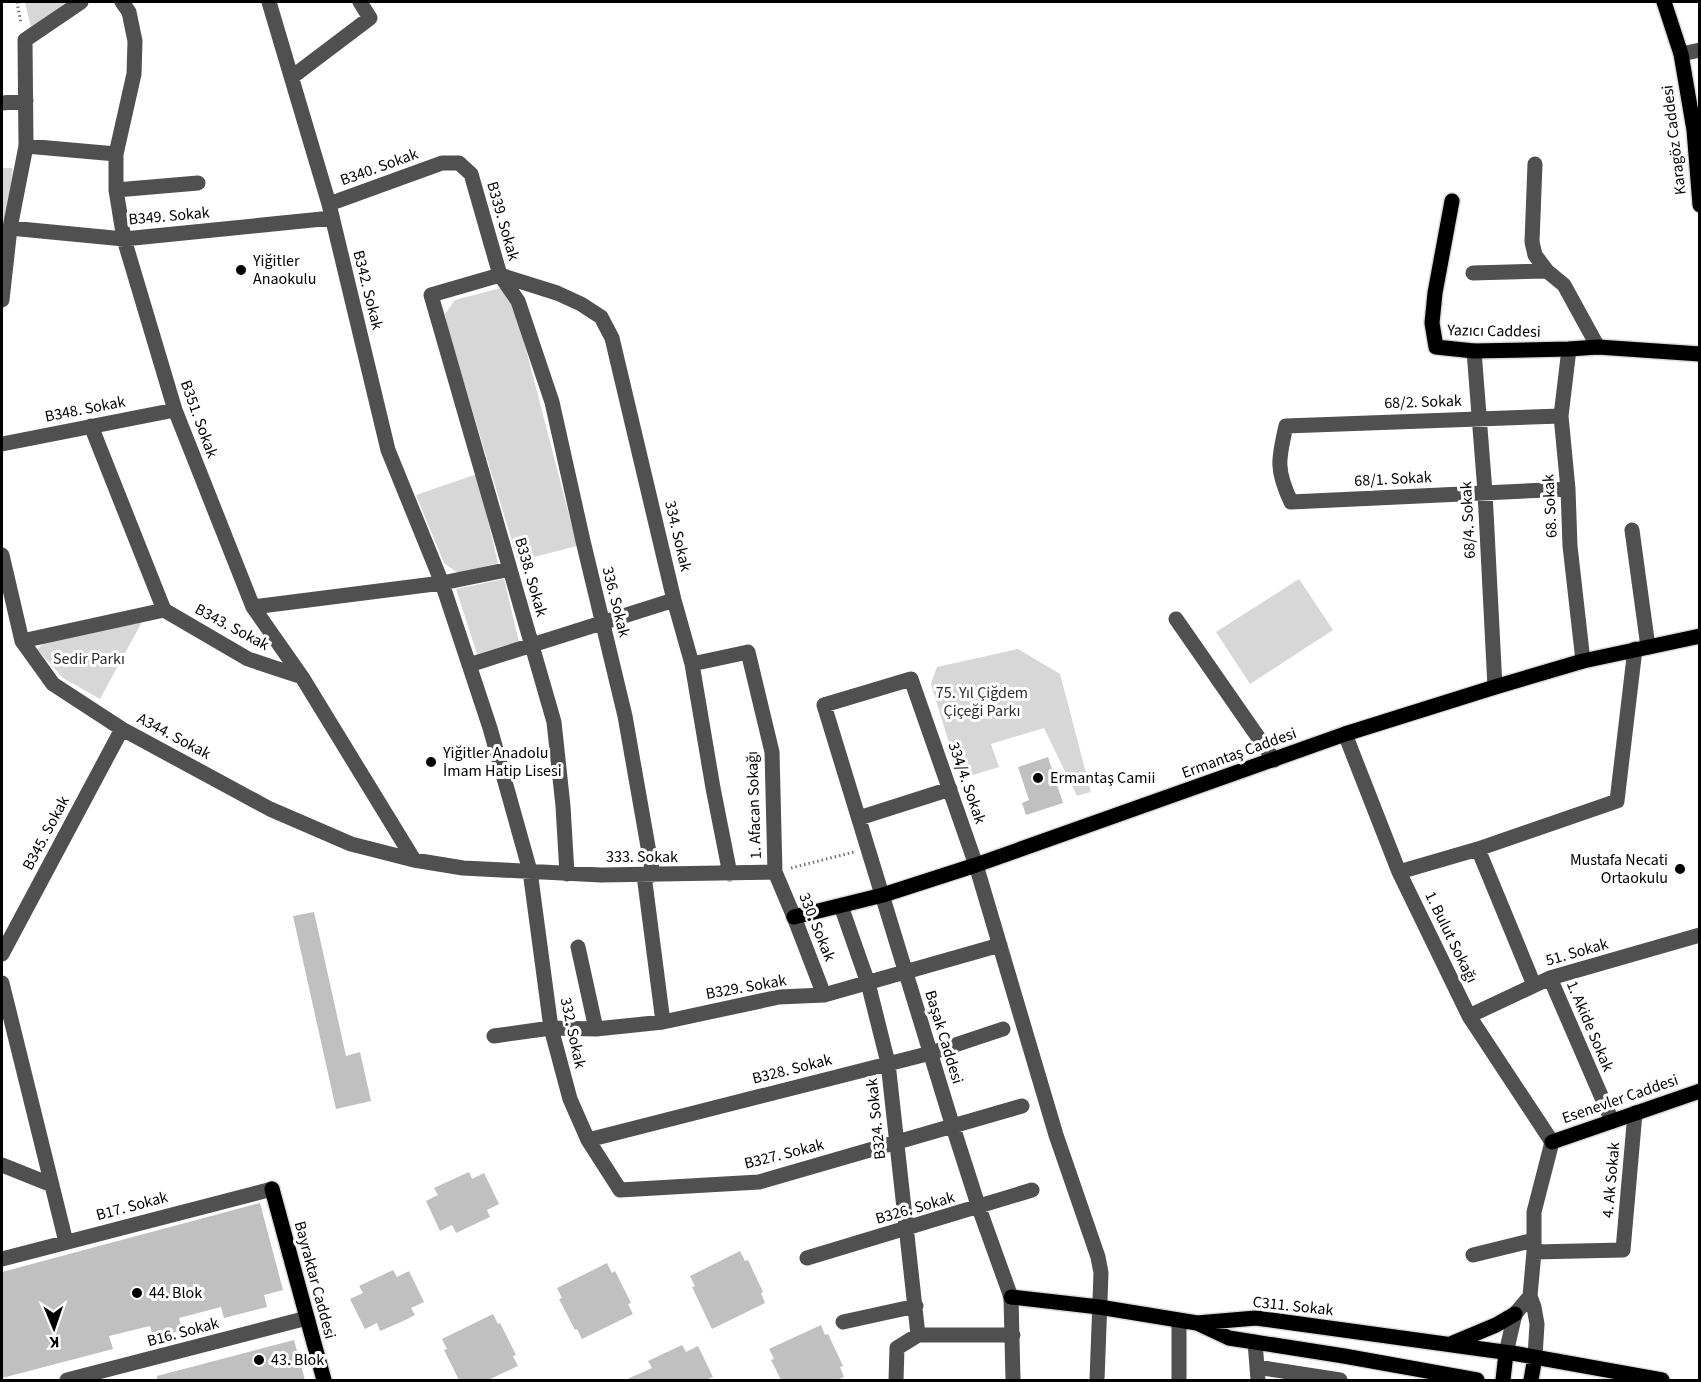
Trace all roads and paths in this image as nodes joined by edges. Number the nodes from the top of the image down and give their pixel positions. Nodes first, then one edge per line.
1 (17, 2) edge
2 (81, 2) edge
3 (122, 2) edge
4 (269, 2) edge
5 (360, 2) edge
6 (1664, 2) edge
7 (25, 40) junction
8 (1700, 50) edge
9 (1681, 54) junction
10 (291, 77) junction
11 (26, 101) junction
12 (2, 103) edge
13 (1696, 130) edge
14 (26, 146) junction
15 (116, 154) junction
16 (442, 163) joint
17 (1535, 164) dead end
18 (198, 183) dead end
19 (116, 190) junction
20 (1452, 201) dead end
21 (1700, 205) edge
22 (331, 211) junction
23 (10, 228) junction
24 (124, 239) junction
25 (1547, 271) junction
26 (1473, 273) dead end
27 (500, 275) junction
28 (430, 295) joint
29 (2, 300) edge
30 (531, 340) joint
31 (1598, 347) junction
32 (1569, 350) junction
33 (1474, 351) junction
34 (1700, 354) edge
35 (175, 410) junction
36 (1561, 416) junction
37 (1479, 418) junction
38 (92, 426) junction
39 (2, 444) edge
40 (1568, 489) junction
41 (1485, 492) junction
42 (1291, 501) joint
43 (1632, 530) dead end
44 (2, 555) edge
45 (510, 569) junction
46 (442, 583) junction
47 (674, 600) junction
48 (253, 607) junction
49 (164, 610) junction
50 (1176, 619) dead end
51 (603, 624) junction
52 (1700, 636) edge
53 (22, 641) junction
54 (531, 645) junction
55 (1642, 648) junction
56 (1583, 661) junction
57 (692, 664) junction
58 (469, 665) junction
59 (302, 677) junction
60 (911, 680) joint
61 (1495, 687) junction
62 (122, 729) junction
63 (1345, 734) junction
64 (1274, 760) junction
65 (950, 789) junction
66 (859, 818) junction
67 (868, 848) junction
68 (1478, 849) junction
69 (414, 860) junction
70 (976, 865) junction
71 (530, 871) junction
72 (775, 872) junction
73 (1399, 872) junction
74 (567, 874) junction
75 (730, 874) junction
76 (648, 875) junction
77 (883, 895) junction
78 (841, 906) junction
79 (795, 917) junction
80 (1700, 935) edge
81 (1000, 945) junction
82 (578, 947) dead end
83 (2, 954) edge
84 (906, 973) junction
85 (1550, 978) junction
86 (2, 982) edge
87 (868, 983) junction
88 (1534, 985) junction
89 (824, 995) junction
90 (1469, 1016) junction
91 (663, 1022) junction
92 (551, 1029) junction
93 (596, 1029) junction
94 (1004, 1029) dead end
95 (494, 1036) dead end
96 (930, 1053) junction
97 (888, 1063) junction
98 (1700, 1091) edge
99 (1022, 1106) dead end
100 (1635, 1113) junction
101 (1612, 1121) junction
102 (952, 1127) junction
103 (588, 1140) junction
104 (897, 1141) junction
105 (1552, 1142) junction
106 (2, 1165) edge
107 (52, 1185) junction
108 (272, 1189) joint
109 (620, 1190) joint
110 (1032, 1190) dead end
111 (979, 1208) junction
112 (906, 1229) junction
113 (66, 1242) junction
114 (1534, 1246) junction
115 (1473, 1255) dead end
116 (807, 1258) dead end
117 (2, 1259) edge
118 (1530, 1296) junction
119 (1011, 1297) junction
120 (916, 1306) junction
121 (1099, 1307) junction
122 (1515, 1314) junction
123 (307, 1318) junction
124 (1179, 1321) junction
125 (843, 1322) dead end
126 (1197, 1323) junction
127 (918, 1335) junction
128 (1013, 1335) junction
129 (1255, 1342) junction
130 (1448, 1344) junction
131 (1506, 1353) junction
132 (1535, 1357) junction
133 (1258, 1374) edge
134 (1450, 1378) edge
135 (67, 1380) edge
136 (324, 1380) edge
137 (896, 1380) edge
138 (1013, 1380) edge
139 (1097, 1380) edge
140 (1179, 1380) edge
141 (1340, 1380) edge
142 (1477, 1380) edge
143 (1503, 1380) edge
144 (1531, 1380) edge
145 (1662, 1380) edge

1 - 7 path
2 - 7 street
3 - 15 street, B351. Sokak
4 - 10 street, B342. Sokak
5 - 10 street
6 - 9 main road, Karagöz Caddesi
7 - 11 street
8 - 9 street
9 - 13 main road, Karagöz Caddesi
10 - 22 street, B342. Sokak
11 - 12 street
11 - 14 street
13 - 21 main road, Karagöz Caddesi
14 - 15 street
14 - 23 street
15 - 19 street, B351. Sokak
16 - 22 street, B340. Sokak
16 - 27 street, B339. Sokak
17 - 25 street
18 - 19 street
19 - 24 street, B351. Sokak
20 - 33 main road, Yazıcı Caddesi
22 - 24 street, B349. Sokak
22 - 46 street, B342. Sokak
23 - 24 street, B349. Sokak
23 - 29 street
24 - 35 street, B351. Sokak
25 - 26 street
25 - 31 street
27 - 28 street, B339. Sokak
27 - 30 street, B339. Sokak
27 - 47 street, 334. Sokak
28 - 45 street, B338. Sokak
30 - 51 street, 336. Sokak
31 - 32 main road, Yazıcı Caddesi
31 - 34 main road, Yazıcı Caddesi
32 - 33 main road, Yazıcı Caddesi
32 - 36 street, 68. Sokak
33 - 37 street, 68/4. Sokak
35 - 38 street, B348. Sokak
35 - 48 street, B351. Sokak
36 - 37 street, 68/2. Sokak
36 - 40 street, 68. Sokak
37 - 41 street, 68/4. Sokak
37 - 42 street, 68/2. Sokak
38 - 39 street, B348. Sokak
38 - 49 street
40 - 41 street, 68/1. Sokak
40 - 56 street, 68. Sokak
41 - 42 street, 68/1. Sokak
41 - 61 street, 68/4. Sokak
43 - 55 street
44 - 53 street, A344. Sokak
45 - 46 street
45 - 54 street, B338. Sokak
46 - 48 street
46 - 58 street, B342. Sokak
47 - 51 street
47 - 57 street, 334. Sokak
48 - 59 street, B351. Sokak
49 - 53 street
49 - 59 street, B343. Sokak
50 - 64 street
51 - 54 street
51 - 76 street, 336. Sokak
52 - 55 main road, Ermantaş Caddesi
53 - 62 street, A344. Sokak
54 - 58 street
54 - 74 street, B338. Sokak
55 - 56 main road, Ermantaş Caddesi
55 - 68 street
56 - 61 main road, Ermantaş Caddesi
57 - 72 street, 1. Afacan Sokağı
57 - 75 street, 334. Sokak
58 - 71 street, B342. Sokak
59 - 69 street
60 - 65 street, 334/4. Sokak
60 - 66 street, Başak Caddesi
61 - 63 main road, Ermantaş Caddesi
62 - 69 street, A344. Sokak
62 - 83 street, B345. Sokak
63 - 64 main road, Ermantaş Caddesi
63 - 73 street, 1. Bulut Sokağı
64 - 70 main road, Ermantaş Caddesi
65 - 66 street
65 - 70 street, 334/4. Sokak
66 - 67 street, Başak Caddesi
67 - 72 path
67 - 77 street, Başak Caddesi
68 - 73 street
68 - 88 street
69 - 71 street, 333. Sokak
70 - 77 main road, Ermantaş Caddesi
70 - 81 street, 334/4. Sokak
71 - 74 street, 333. Sokak
71 - 92 street, 332. Sokak
72 - 75 street, 333. Sokak
72 - 79 street, 330. Sokak
73 - 90 street, 1. Bulut Sokağı
74 - 76 street, 333. Sokak
75 - 76 street, 333. Sokak
76 - 91 street, 336. Sokak
77 - 78 main road, Ermantaş Caddesi
77 - 84 street, Başak Caddesi
78 - 79 main road, Ermantaş Caddesi
78 - 87 street, B324. Sokak
79 - 89 street, 330. Sokak
80 - 85 street, 51. Sokak
81 - 84 street, B329. Sokak
81 - 121 street, 334/4. Sokak
82 - 93 street
84 - 87 street, B329. Sokak
84 - 96 street, Başak Caddesi
85 - 88 street, 51. Sokak
85 - 101 street, 1. Akide Sokak
86 - 107 street
87 - 89 street, B329. Sokak
87 - 97 street, B324. Sokak
88 - 90 street, 51. Sokak
89 - 91 street, B329. Sokak
90 - 105 street, 1. Bulut Sokağı
91 - 93 street, B329. Sokak
92 - 93 street, B329. Sokak
92 - 95 street, B329. Sokak
92 - 103 street, 332. Sokak
94 - 96 street, B328. Sokak
96 - 97 street, B328. Sokak
96 - 102 street, Başak Caddesi
97 - 103 street, B328. Sokak
97 - 104 street, B324. Sokak
98 - 100 main road, Esenevler Caddesi
99 - 102 street, B327. Sokak
100 - 101 main road, Esenevler Caddesi
100 - 114 street, 4. Ak Sokak
101 - 105 main road, Esenevler Caddesi
102 - 104 street, B327. Sokak
102 - 111 street, Başak Caddesi
103 - 109 street, 332. Sokak
104 - 109 street, B327. Sokak
104 - 112 street, B324. Sokak
105 - 114 street
106 - 107 street
107 - 113 street
108 - 113 street, B17. Sokak
108 - 123 main road, Bayraktar Caddesi
110 - 111 street, B326. Sokak
111 - 112 street, B326. Sokak
111 - 119 street, Başak Caddesi
112 - 116 street, B326. Sokak
112 - 120 street, B324. Sokak
113 - 117 street, B17. Sokak
114 - 115 street
114 - 118 street
118 - 122 street
118 - 132 street
119 - 121 main road, C311. Sokak
119 - 128 street, Başak Caddesi
120 - 125 street
120 - 127 street, B324. Sokak
121 - 124 main road, C311. Sokak
121 - 139 street, 334/4. Sokak
122 - 130 main road
122 - 131 street
123 - 135 street, B16. Sokak
123 - 136 main road, Bayraktar Caddesi
124 - 126 main road, C311. Sokak
124 - 140 street
126 - 129 main road
126 - 130 main road, C311. Sokak
127 - 128 street
127 - 137 street
128 - 138 street, Başak Caddesi
129 - 133 street
129 - 134 main road
130 - 131 main road, C311. Sokak
131 - 132 main road, C311. Sokak
131 - 143 main road
132 - 144 main road
132 - 145 main road, C311. Sokak
133 - 141 street
134 - 142 main road

